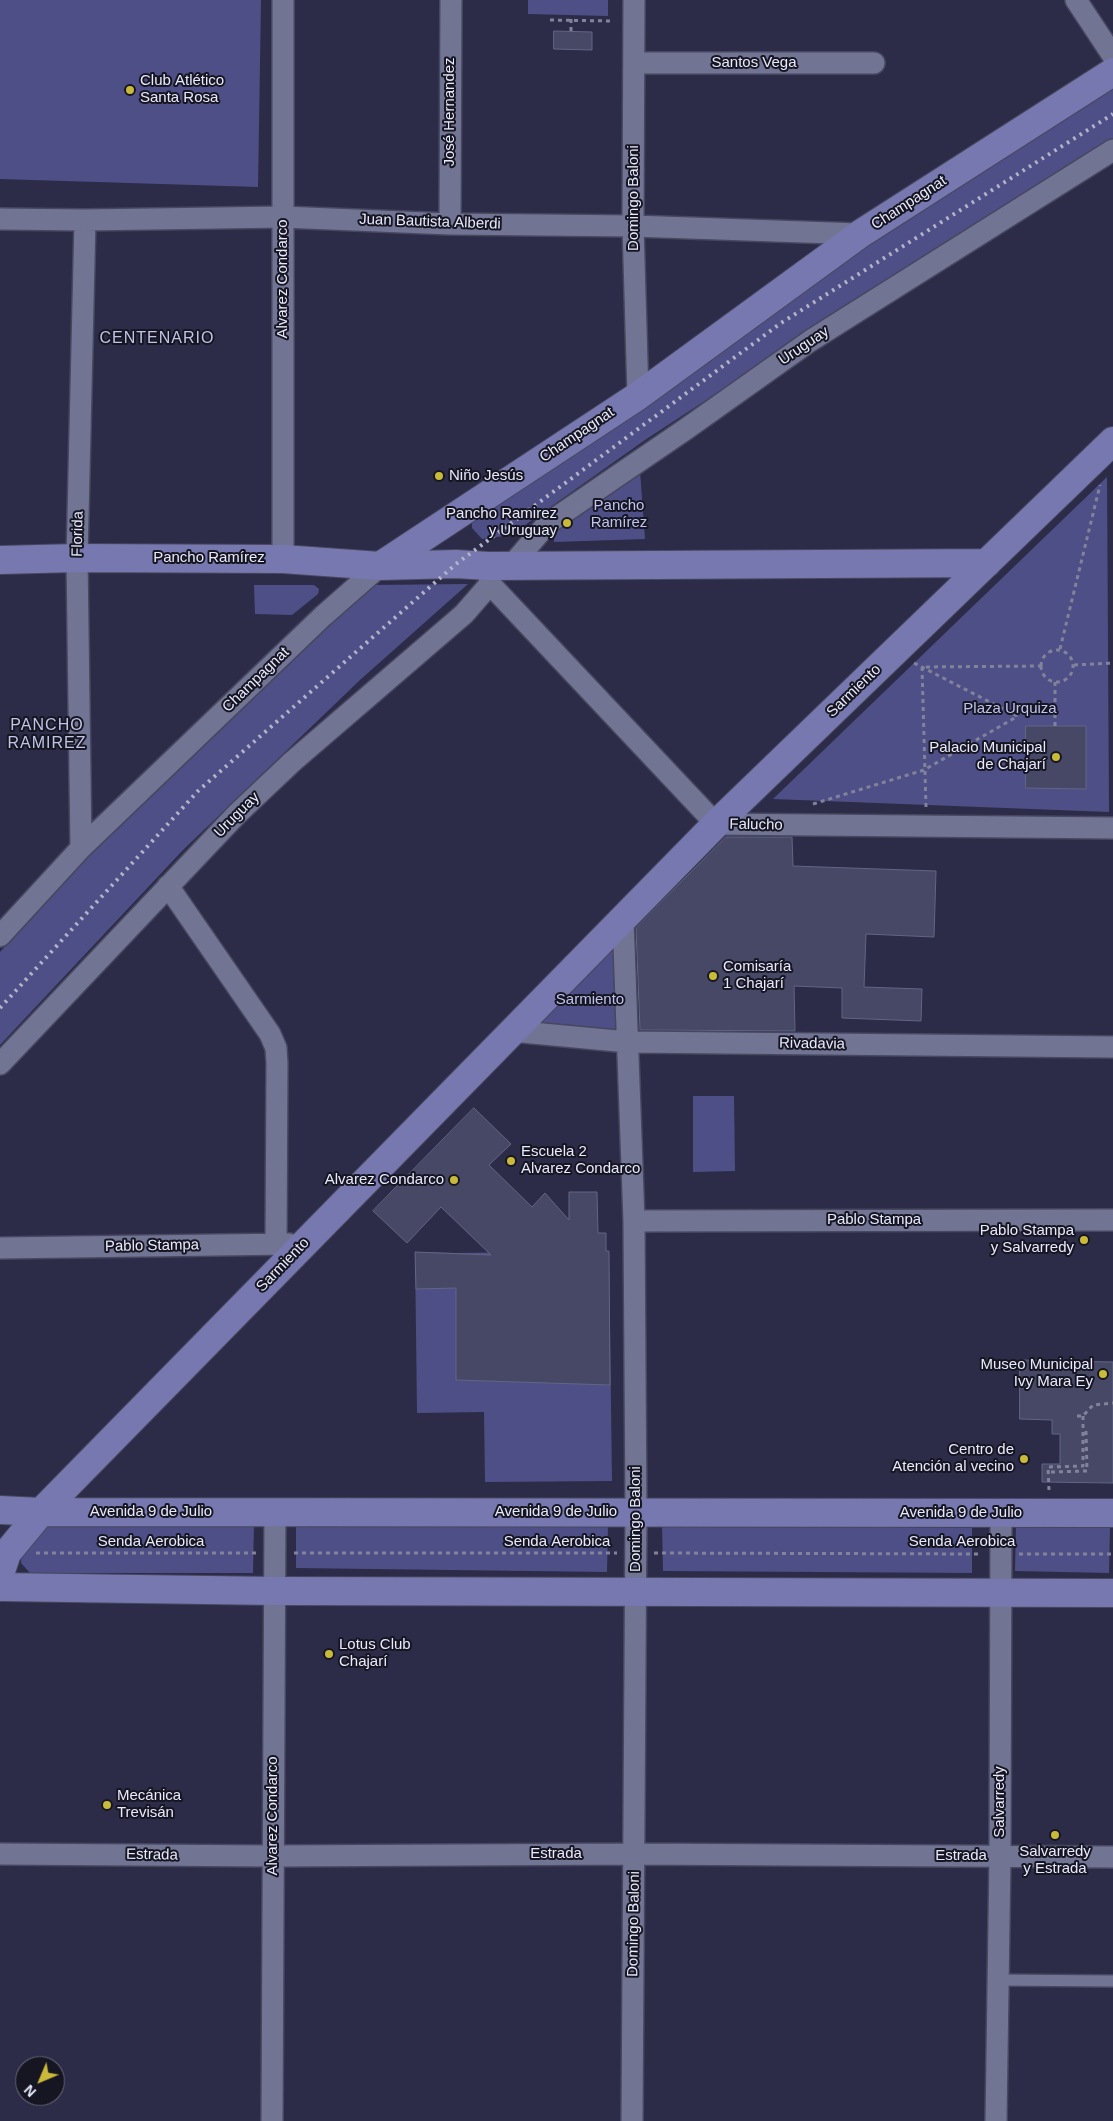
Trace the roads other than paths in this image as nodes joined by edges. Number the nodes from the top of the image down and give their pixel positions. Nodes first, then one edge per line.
1 (283, 0) edge
2 (451, 0) edge
3 (634, 0) edge
4 (1076, 0) edge
5 (1113, 56) edge
6 (634, 63) junction
7 (874, 63) dead end
8 (1113, 72) edge
9 (1113, 150) edge
10 (283, 217) junction
11 (0, 219) edge
12 (85, 220) junction
13 (450, 224) junction
14 (633, 226) junction
15 (860, 234) junction
16 (638, 396) junction
17 (1113, 441) edge
18 (77, 558) junction
19 (283, 558) junction
20 (0, 560) edge
21 (987, 563) junction
22 (380, 566) junction
23 (497, 572) junction
24 (716, 824) junction
25 (1113, 828) edge
26 (81, 848) junction
27 (168, 886) junction
28 (623, 918) junction
29 (0, 936) edge
30 (511, 1032) junction
31 (628, 1042) junction
32 (1113, 1047) edge
33 (0, 1064) edge
34 (1113, 1220) edge
35 (634, 1221) junction
36 (304, 1243) junction
37 (276, 1245) junction
38 (0, 1248) edge
39 (0, 1510) edge
40 (41, 1512) junction
41 (275, 1512) junction
42 (636, 1512) junction
43 (1001, 1513) junction
44 (1113, 1513) edge
45 (4, 1564) edge
46 (0, 1587) edge
47 (274, 1591) junction
48 (636, 1592) junction
49 (1001, 1593) junction
50 (1113, 1593) edge
51 (0, 1854) edge
52 (635, 1854) junction
53 (273, 1856) junction
54 (1000, 1856) junction
55 (1113, 1857) edge
56 (997, 1980) junction
57 (1113, 1982) edge
58 (272, 2121) edge
59 (632, 2121) edge
60 (996, 2121) edge

1 - 10 street, Alvarez Condarco
2 - 13 street, José Hernandez
3 - 6 street, Domingo Baloni
4 - 5 street
6 - 7 street, Santos Vega
6 - 14 street, Domingo Baloni
8 - 15 street, Champagnat
9 - 23 street, Uruguay
10 - 12 street, Juan Bautista Alberdi
10 - 13 street, Juan Bautista Alberdi
10 - 19 street, Alvarez Condarco
11 - 12 street, Juan Bautista Alberdi
12 - 18 street, Florida
13 - 14 street, Juan Bautista Alberdi
14 - 15 street, Juan Bautista Alberdi
14 - 16 street, Domingo Baloni
15 - 16 street, Champagnat
16 - 22 street, Champagnat
17 - 21 street, Sarmiento
18 - 19 street, Pancho Ramírez
18 - 20 street, Pancho Ramírez
18 - 26 street, Florida
19 - 22 street, Pancho Ramírez
21 - 23 street, Pancho Ramírez
21 - 24 street, Sarmiento
22 - 23 street, Pancho Ramírez
22 - 26 street, Champagnat
23 - 24 street, Falucho
23 - 27 street, Uruguay
24 - 25 street, Falucho
24 - 28 street, Sarmiento
26 - 29 street, Champagnat
27 - 33 street, Uruguay
27 - 37 street
28 - 30 street, Sarmiento
28 - 31 street, Domingo Baloni
30 - 31 street, Rivadavia
30 - 36 street, Sarmiento
31 - 32 street, Rivadavia
31 - 35 street, Domingo Baloni
34 - 35 street, Pablo Stampa
35 - 42 street, Domingo Baloni
36 - 37 street, Pablo Stampa
36 - 40 street, Sarmiento
37 - 38 street, Pablo Stampa
39 - 40 street, Avenida 9 de Julio
40 - 41 street, Avenida 9 de Julio
40 - 45 street, Sarmiento
41 - 42 street, Avenida 9 de Julio
41 - 47 street, Alvarez Condarco
42 - 43 street, Avenida 9 de Julio
42 - 48 street, Domingo Baloni
43 - 44 street, Avenida 9 de Julio
43 - 49 street, Salvarredy
46 - 47 street
47 - 48 street
47 - 53 street, Alvarez Condarco
48 - 49 street
48 - 52 street, Domingo Baloni
49 - 50 street
49 - 54 street, Salvarredy
51 - 53 street, Estrada
52 - 53 street, Estrada
52 - 54 street, Estrada
52 - 59 street, Domingo Baloni
53 - 58 street, Alvarez Condarco
54 - 55 street, Estrada
54 - 56 street, Salvarredy
56 - 57 lane
56 - 60 street, Salvarredy

